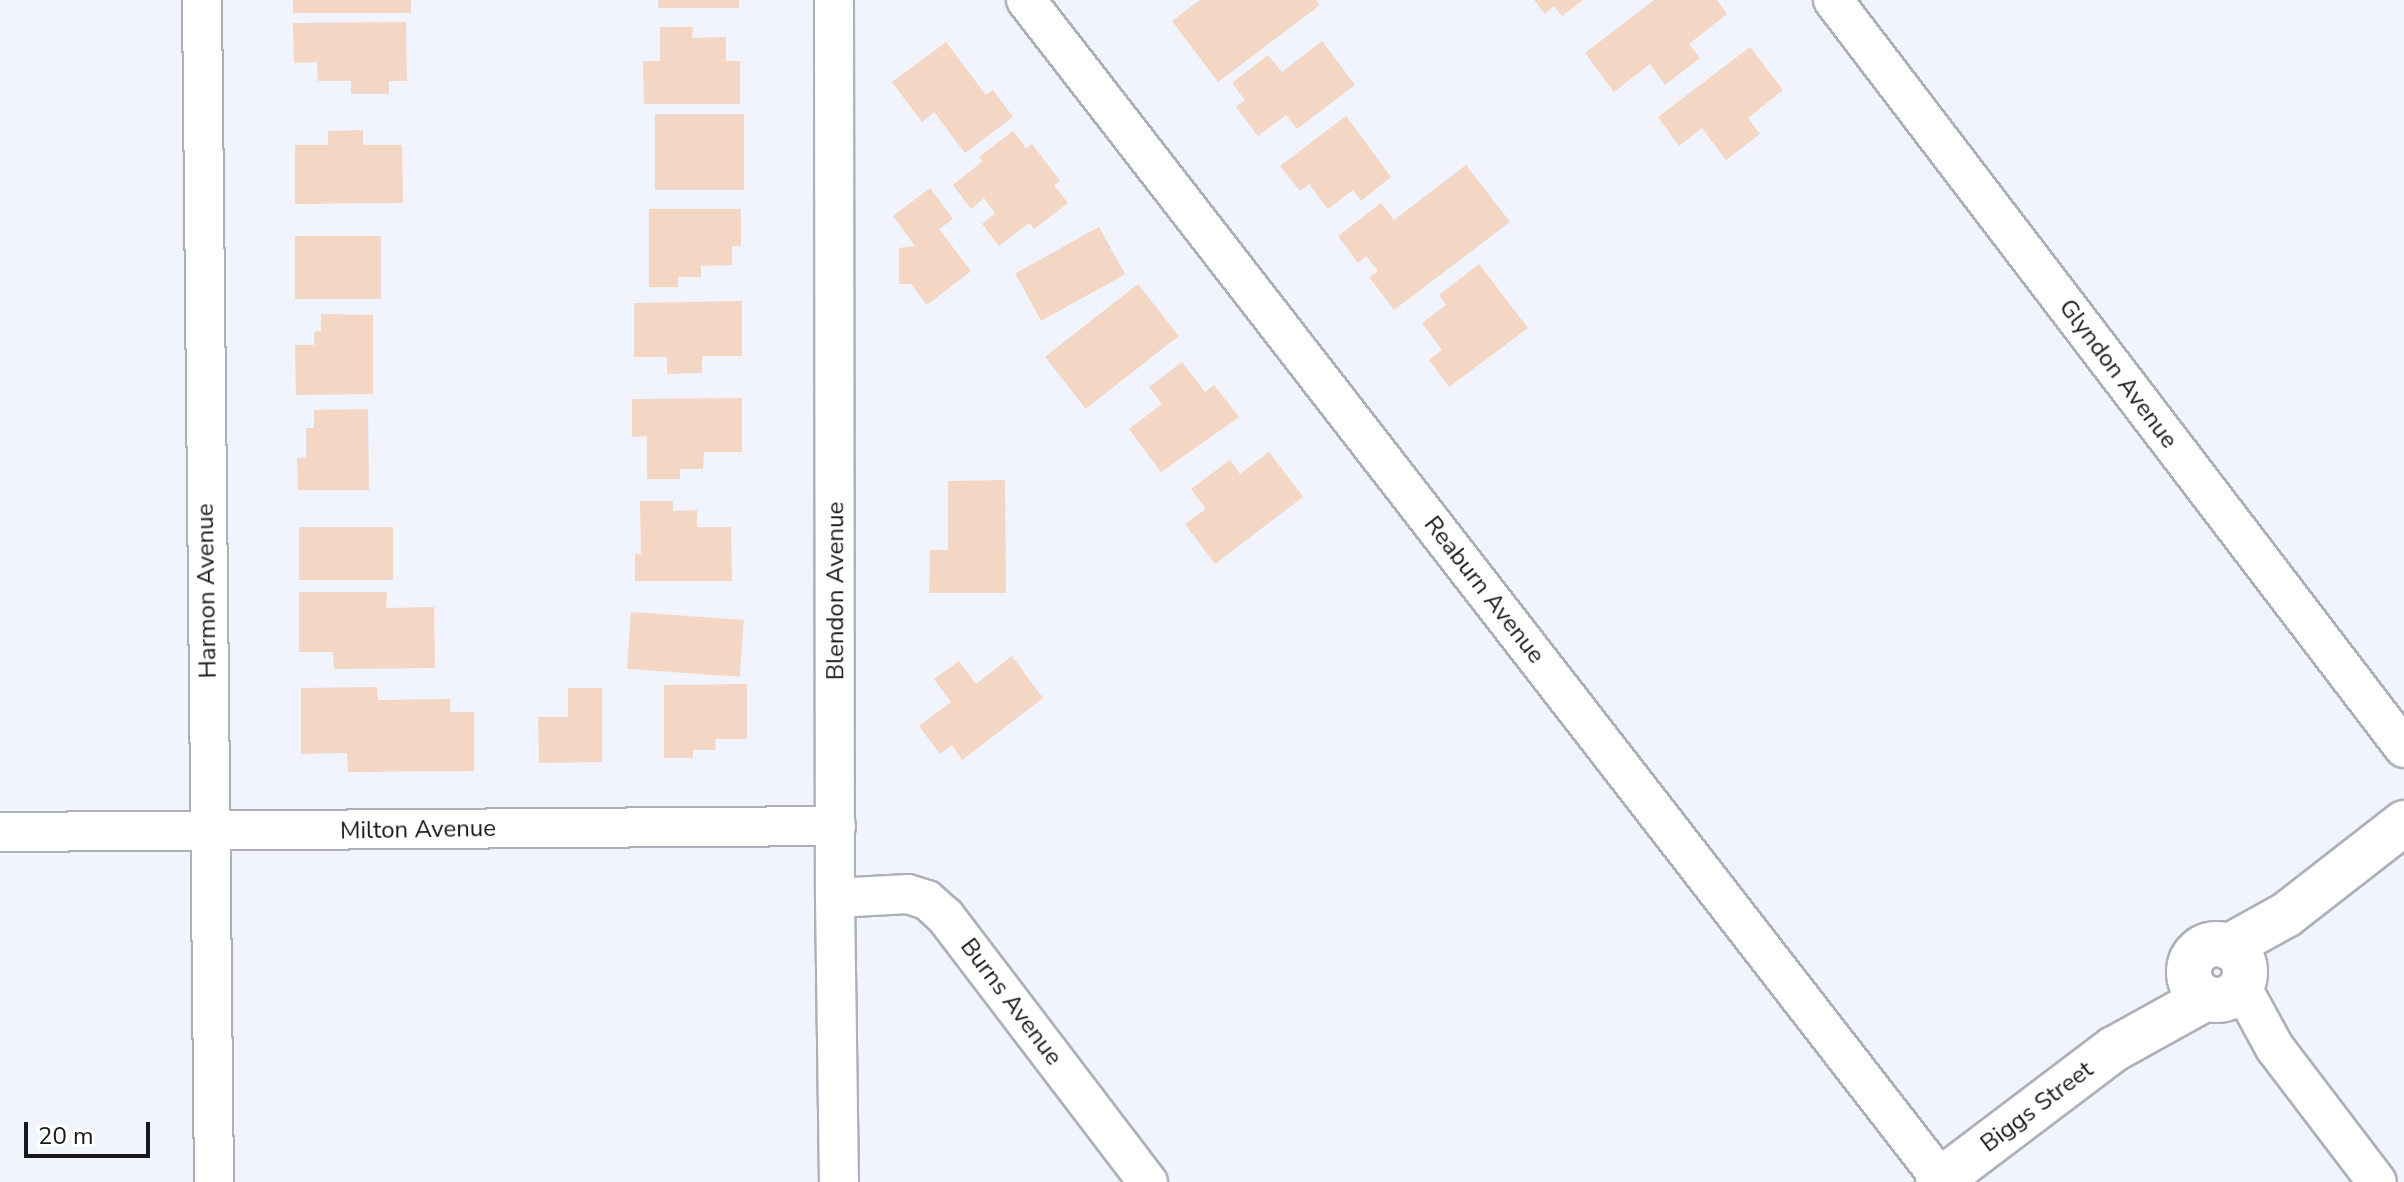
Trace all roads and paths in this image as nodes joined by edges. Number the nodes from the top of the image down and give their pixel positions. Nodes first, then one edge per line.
1 (202, 0) edge
2 (834, 0) edge
3 (1026, 0) edge
4 (1833, 0) edge
5 (2404, 748) edge
6 (2404, 823) edge
7 (836, 826) junction
8 (0, 832) edge
9 (210, 832) junction
10 (835, 898) junction
11 (2222, 980) junction
12 (1940, 1181) edge
13 (214, 1182) edge
14 (839, 1182) edge
15 (1148, 1182) edge
16 (2377, 1182) edge

1 - 9 street, Harmon Avenue
2 - 7 street, Blendon Avenue
3 - 12 street, Reaburn Avenue
4 - 5 street, Glyndon Avenue
6 - 11 street, Biggs Street
7 - 9 street, Milton Avenue
7 - 10 street, Blendon Avenue
8 - 9 street, Milton Avenue
9 - 13 street, Harmon Avenue
10 - 14 street, Blendon Avenue
10 - 15 street, Burns Avenue
11 - 12 street, Biggs Street
11 - 16 street

